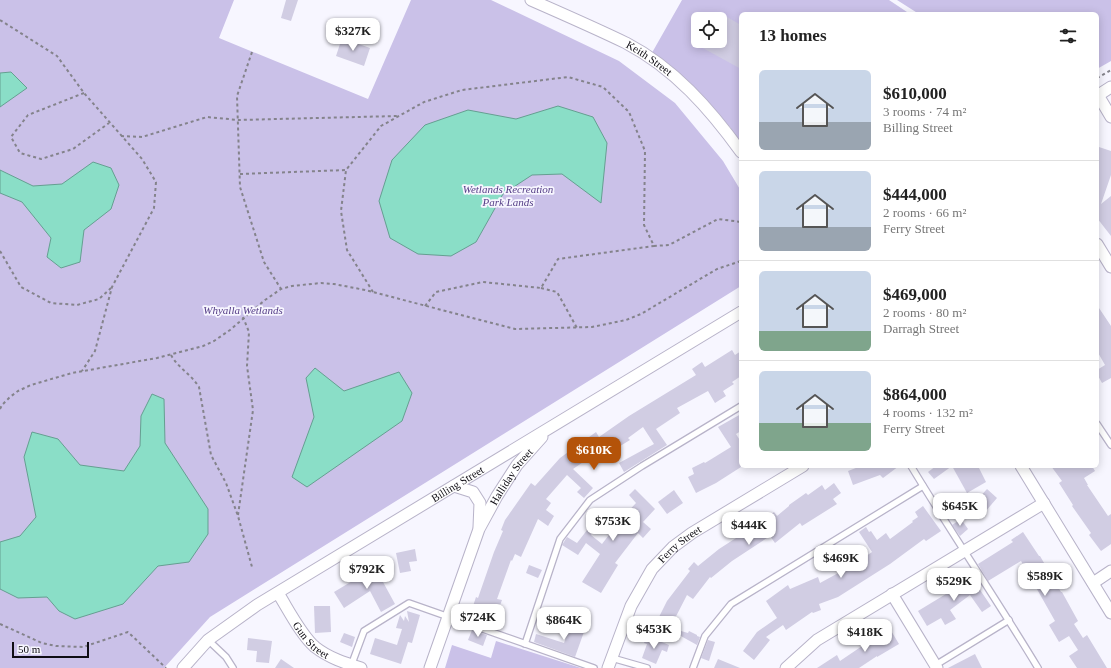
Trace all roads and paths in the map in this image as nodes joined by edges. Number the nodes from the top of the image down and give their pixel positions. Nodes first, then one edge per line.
1 (531, 0) edge
2 (0, 20) edge
3 (252, 52) dead end
4 (1111, 70) edge
5 (1099, 77) edge
6 (1111, 87) edge
7 (84, 93) junction
8 (1099, 94) edge
9 (1099, 97) edge
10 (398, 116) junction
11 (1111, 117) edge
12 (238, 120) junction
13 (109, 123) junction
14 (120, 136) junction
15 (739, 149) edge
16 (346, 170) junction
17 (239, 174) junction
18 (739, 222) edge
19 (654, 246) junction
20 (1099, 247) edge
21 (0, 251) edge
22 (739, 262) edge
23 (1111, 267) edge
24 (112, 287) junction
25 (541, 288) junction
26 (280, 289) junction
27 (373, 292) junction
28 (425, 306) junction
29 (739, 313) edge
30 (243, 318) junction
31 (577, 328) junction
32 (171, 355) junction
33 (82, 371) junction
34 (739, 407) edge
35 (0, 409) edge
36 (1099, 427) edge
37 (550, 428) junction
38 (1111, 445) edge
39 (800, 468) edge
40 (912, 468) edge
41 (1022, 468) edge
42 (454, 486) junction
43 (923, 486) junction
44 (1044, 503) junction
45 (238, 516) junction
46 (479, 529) junction
47 (965, 552) junction
48 (252, 567) dead end
49 (1111, 571) edge
50 (1093, 583) junction
51 (278, 592) junction
52 (892, 594) junction
53 (1111, 613) edge
54 (448, 616) junction
55 (1009, 620) junction
56 (0, 624) edge
57 (208, 640) junction
58 (525, 644) junction
59 (610, 663) edge
60 (354, 667) edge
61 (934, 667) edge
62 (166, 668) edge
63 (183, 668) edge
64 (233, 668) edge
65 (430, 668) edge
66 (594, 668) edge
67 (647, 668) edge
68 (693, 668) edge
69 (786, 668) edge
70 (1038, 668) edge

1 - 15 street, Keith Street
2 - 7 path
3 - 12 path
4 - 5 path
6 - 8 street
7 - 13 path
7 - 13 path
9 - 11 street
10 - 12 path
10 - 16 path
10 - 19 path
12 - 14 path
12 - 17 path
13 - 14 path
14 - 24 path
16 - 17 path
16 - 27 path
17 - 26 path
18 - 19 path
19 - 25 path
20 - 23 street
21 - 24 path
22 - 31 path
24 - 33 path
25 - 28 path
25 - 31 path
26 - 27 path
26 - 30 path
27 - 28 path
28 - 31 path
29 - 37 street, Billing Street
30 - 32 path
30 - 45 path
32 - 33 path
32 - 45 path
33 - 35 path
34 - 58 lane
36 - 38 lane
37 - 42 street, Billing Street
37 - 46 street, Halliday Street
39 - 59 street, Ferry Street
40 - 43 lane
41 - 44 street
42 - 46 street, Halliday Street
42 - 51 street, Billing Street
43 - 47 lane
43 - 68 lane
44 - 47 street
44 - 50 street
45 - 48 path
46 - 54 street, Halliday Street
47 - 52 street
47 - 55 lane
49 - 50 street
50 - 53 street
51 - 57 street, Billing Street
51 - 60 street, Gun Street
52 - 61 street
52 - 69 street
54 - 58 lane
54 - 60 lane
54 - 65 street, Halliday Street
55 - 61 lane
55 - 70 lane
56 - 62 path
57 - 63 street, Billing Street
57 - 64 lane
58 - 66 lane
59 - 67 lane

